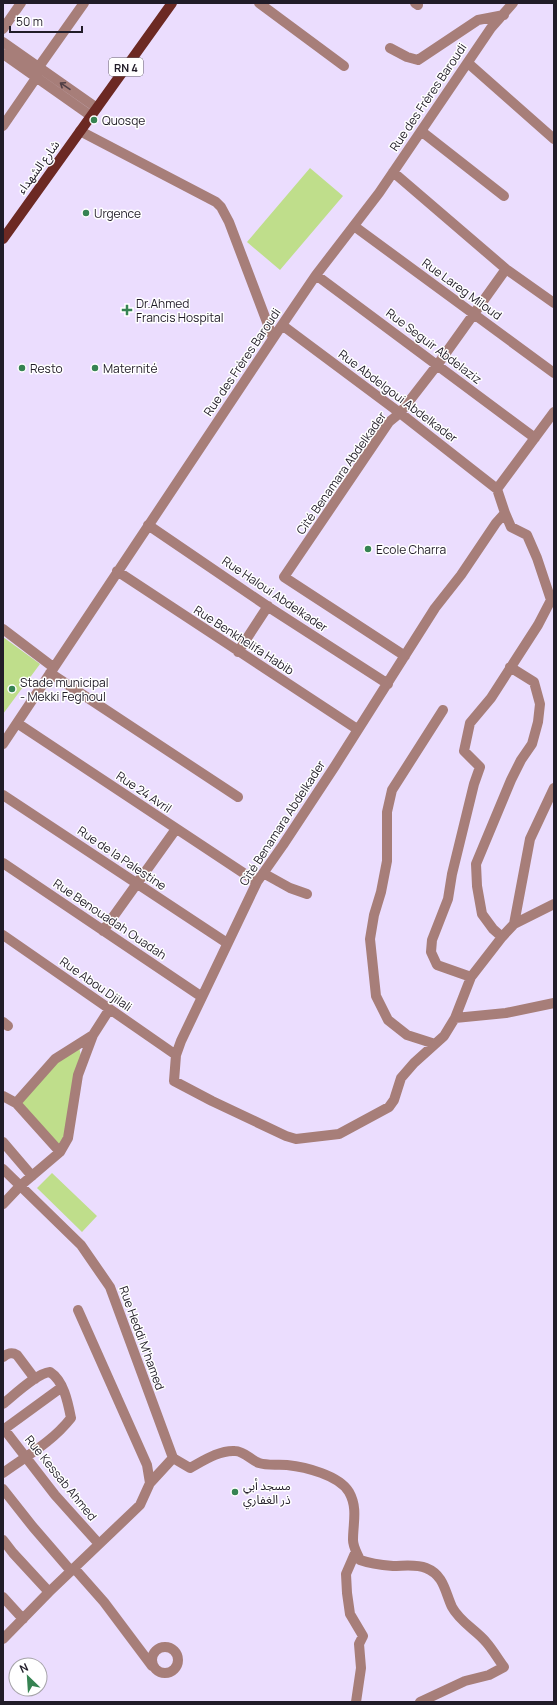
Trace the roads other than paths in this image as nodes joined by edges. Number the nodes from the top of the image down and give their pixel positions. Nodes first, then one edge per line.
1 (21, 3) edge
2 (84, 3) edge
3 (172, 3) edge
4 (259, 3) edge
5 (513, 3) edge
6 (504, 15) junction
7 (3, 29) edge
8 (3, 42) edge
9 (390, 48) dead end
10 (3, 54) edge
11 (468, 63) junction
12 (344, 66) dead end
13 (37, 73) junction
14 (94, 112) junction
15 (3, 126) edge
16 (80, 131) junction
17 (421, 131) junction
18 (554, 139) edge
19 (393, 172) junction
20 (504, 196) dead end
21 (354, 226) junction
22 (3, 239) edge
23 (506, 269) junction
24 (316, 275) junction
25 (554, 303) edge
26 (474, 314) junction
27 (282, 325) junction
28 (273, 338) junction
29 (438, 364) junction
30 (554, 373) edge
31 (554, 412) edge
32 (400, 413) junction
33 (535, 438) junction
34 (497, 489) junction
35 (505, 513) junction
36 (148, 524) junction
37 (117, 571) junction
38 (550, 586) edge
39 (268, 606) junction
40 (3, 629) edge
41 (238, 652) junction
42 (405, 656) junction
43 (510, 667) junction
44 (51, 670) junction
45 (388, 684) junction
46 (443, 710) dead end
47 (17, 722) junction
48 (357, 729) junction
49 (3, 744) edge
50 (554, 788) edge
51 (3, 794) edge
52 (238, 797) dead end
53 (176, 829) junction
54 (3, 863) edge
55 (263, 873) junction
56 (256, 882) junction
57 (137, 884) junction
58 (307, 894) dead end
59 (554, 904) edge
60 (514, 924) junction
61 (103, 931) junction
62 (3, 935) edge
63 (502, 937) junction
64 (227, 943) junction
65 (471, 977) junction
66 (202, 997) junction
67 (554, 1003) edge
68 (109, 1010) junction
69 (455, 1018) junction
70 (93, 1035) junction
71 (435, 1044) junction
72 (176, 1055) junction
73 (3, 1096) edge
74 (16, 1103) junction
75 (3, 1142) edge
76 (60, 1152) junction
77 (3, 1169) edge
78 (32, 1176) junction
79 (20, 1186) junction
80 (3, 1204) edge
81 (78, 1310) dead end
82 (3, 1357) edge
83 (35, 1379) junction
84 (62, 1387) junction
85 (3, 1404) edge
86 (4, 1429) edge
87 (26, 1456) junction
88 (173, 1458) junction
89 (3, 1473) edge
90 (150, 1482) junction
91 (3, 1489) edge
92 (4, 1543) edge
93 (99, 1544) junction
94 (356, 1551) junction
95 (72, 1570) junction
96 (49, 1592) junction
97 (3, 1597) edge
98 (23, 1619) junction
99 (3, 1639) edge
100 (152, 1666) dead end
101 (356, 1702) edge
102 (420, 1702) edge

1 - 7 street
2 - 13 street
3 - 14 main road, RN 4
4 - 12 street
5 - 6 street, Rue des Frères Baroudi
6 - 9 street
6 - 11 street, Rue des Frères Baroudi
8 - 13 street
10 - 13 street
11 - 17 street, Rue des Frères Baroudi
11 - 18 street
13 - 14 street
13 - 15 street
14 - 16 main road, RN 4
16 - 22 main road, شارع الشهداء / RN 4
16 - 28 street
17 - 19 street, Rue des Frères Baroudi
17 - 20 street
19 - 21 street, Rue des Frères Baroudi
19 - 23 street
21 - 24 street, Rue des Frères Baroudi
21 - 26 street, Rue Lareg Miloud
23 - 25 street
23 - 26 street, Cité Benamara Abdelkader
24 - 27 street, Rue des Frères Baroudi
24 - 29 street, Rue Seguir Abdelaziz
26 - 29 street, Cité Benamara Abdelkader
26 - 30 street, Rue Lareg Miloud
27 - 28 street, Rue des Frères Baroudi
27 - 32 street, Rue Abdelgoui Abdelkader
28 - 36 street, Rue des Frères Baroudi
29 - 32 street, Cité Benamara Abdelkader
29 - 33 street, Rue Seguir Abdelaziz
31 - 33 street
32 - 34 street, Rue Abdelgoui Abdelkader
32 - 42 street, Cité Benamara Abdelkader
33 - 34 street
34 - 35 street
35 - 38 street
35 - 42 street, Cité Benamara Abdelkader
36 - 37 street, Rue des Frères Baroudi
36 - 39 street, Rue Haloui Abdelkader
37 - 41 street, Rue Benkhelifa Habib
37 - 44 street, Rue des Frères Baroudi
38 - 43 street
39 - 41 street
39 - 45 street, Rue Haloui Abdelkader
40 - 44 street
41 - 48 street, Rue Benkhelifa Habib
42 - 45 street, Cité Benamara Abdelkader
43 - 63 street
43 - 65 street
44 - 47 street, Rue des Frères Baroudi
44 - 52 street
45 - 48 street, Cité Benamara Abdelkader
46 - 71 street
47 - 49 street, Rue des Frères Baroudi
47 - 53 street, Rue 24 Avril
48 - 55 street, Cité Benamara Abdelkader
50 - 60 street
51 - 57 street, Rue de la Palestine
53 - 56 street, Rue 24 Avril
53 - 57 street
54 - 61 street, Rue Benouadah Ouadah
55 - 56 street, Cité Benamara Abdelkader
55 - 58 street
56 - 64 street, Cité Benamara Abdelkader
57 - 61 street
57 - 64 street, Rue de la Palestine
59 - 60 street
60 - 63 street
61 - 66 street, Rue Benouadah Ouadah
62 - 68 street, Rue Abou Djilali
63 - 65 street
64 - 66 street, Cité Benamara Abdelkader
65 - 69 street
66 - 72 street, Cité Benamara Abdelkader
67 - 69 street
68 - 70 street
68 - 72 street, Rue Abou Djilali
69 - 71 street
70 - 74 street
70 - 76 street
71 - 72 street, Cité Benamara Abdelkader
73 - 74 street
74 - 76 street
75 - 78 street
76 - 78 street
77 - 79 street, Rue Heddi M'hamed
78 - 79 street
79 - 80 street
79 - 88 street, Rue Heddi M'hamed
81 - 90 street
82 - 83 street
83 - 84 street
83 - 85 street
84 - 86 street
84 - 87 street
86 - 87 street, Rue Kessab Ahmed
87 - 89 street
87 - 93 street, Rue Kessab Ahmed
88 - 90 street
88 - 94 street
90 - 93 street
91 - 95 street
92 - 96 street
93 - 95 street
94 - 101 street
94 - 102 street
95 - 96 street
95 - 100 street
96 - 98 street
97 - 98 street
98 - 99 street

